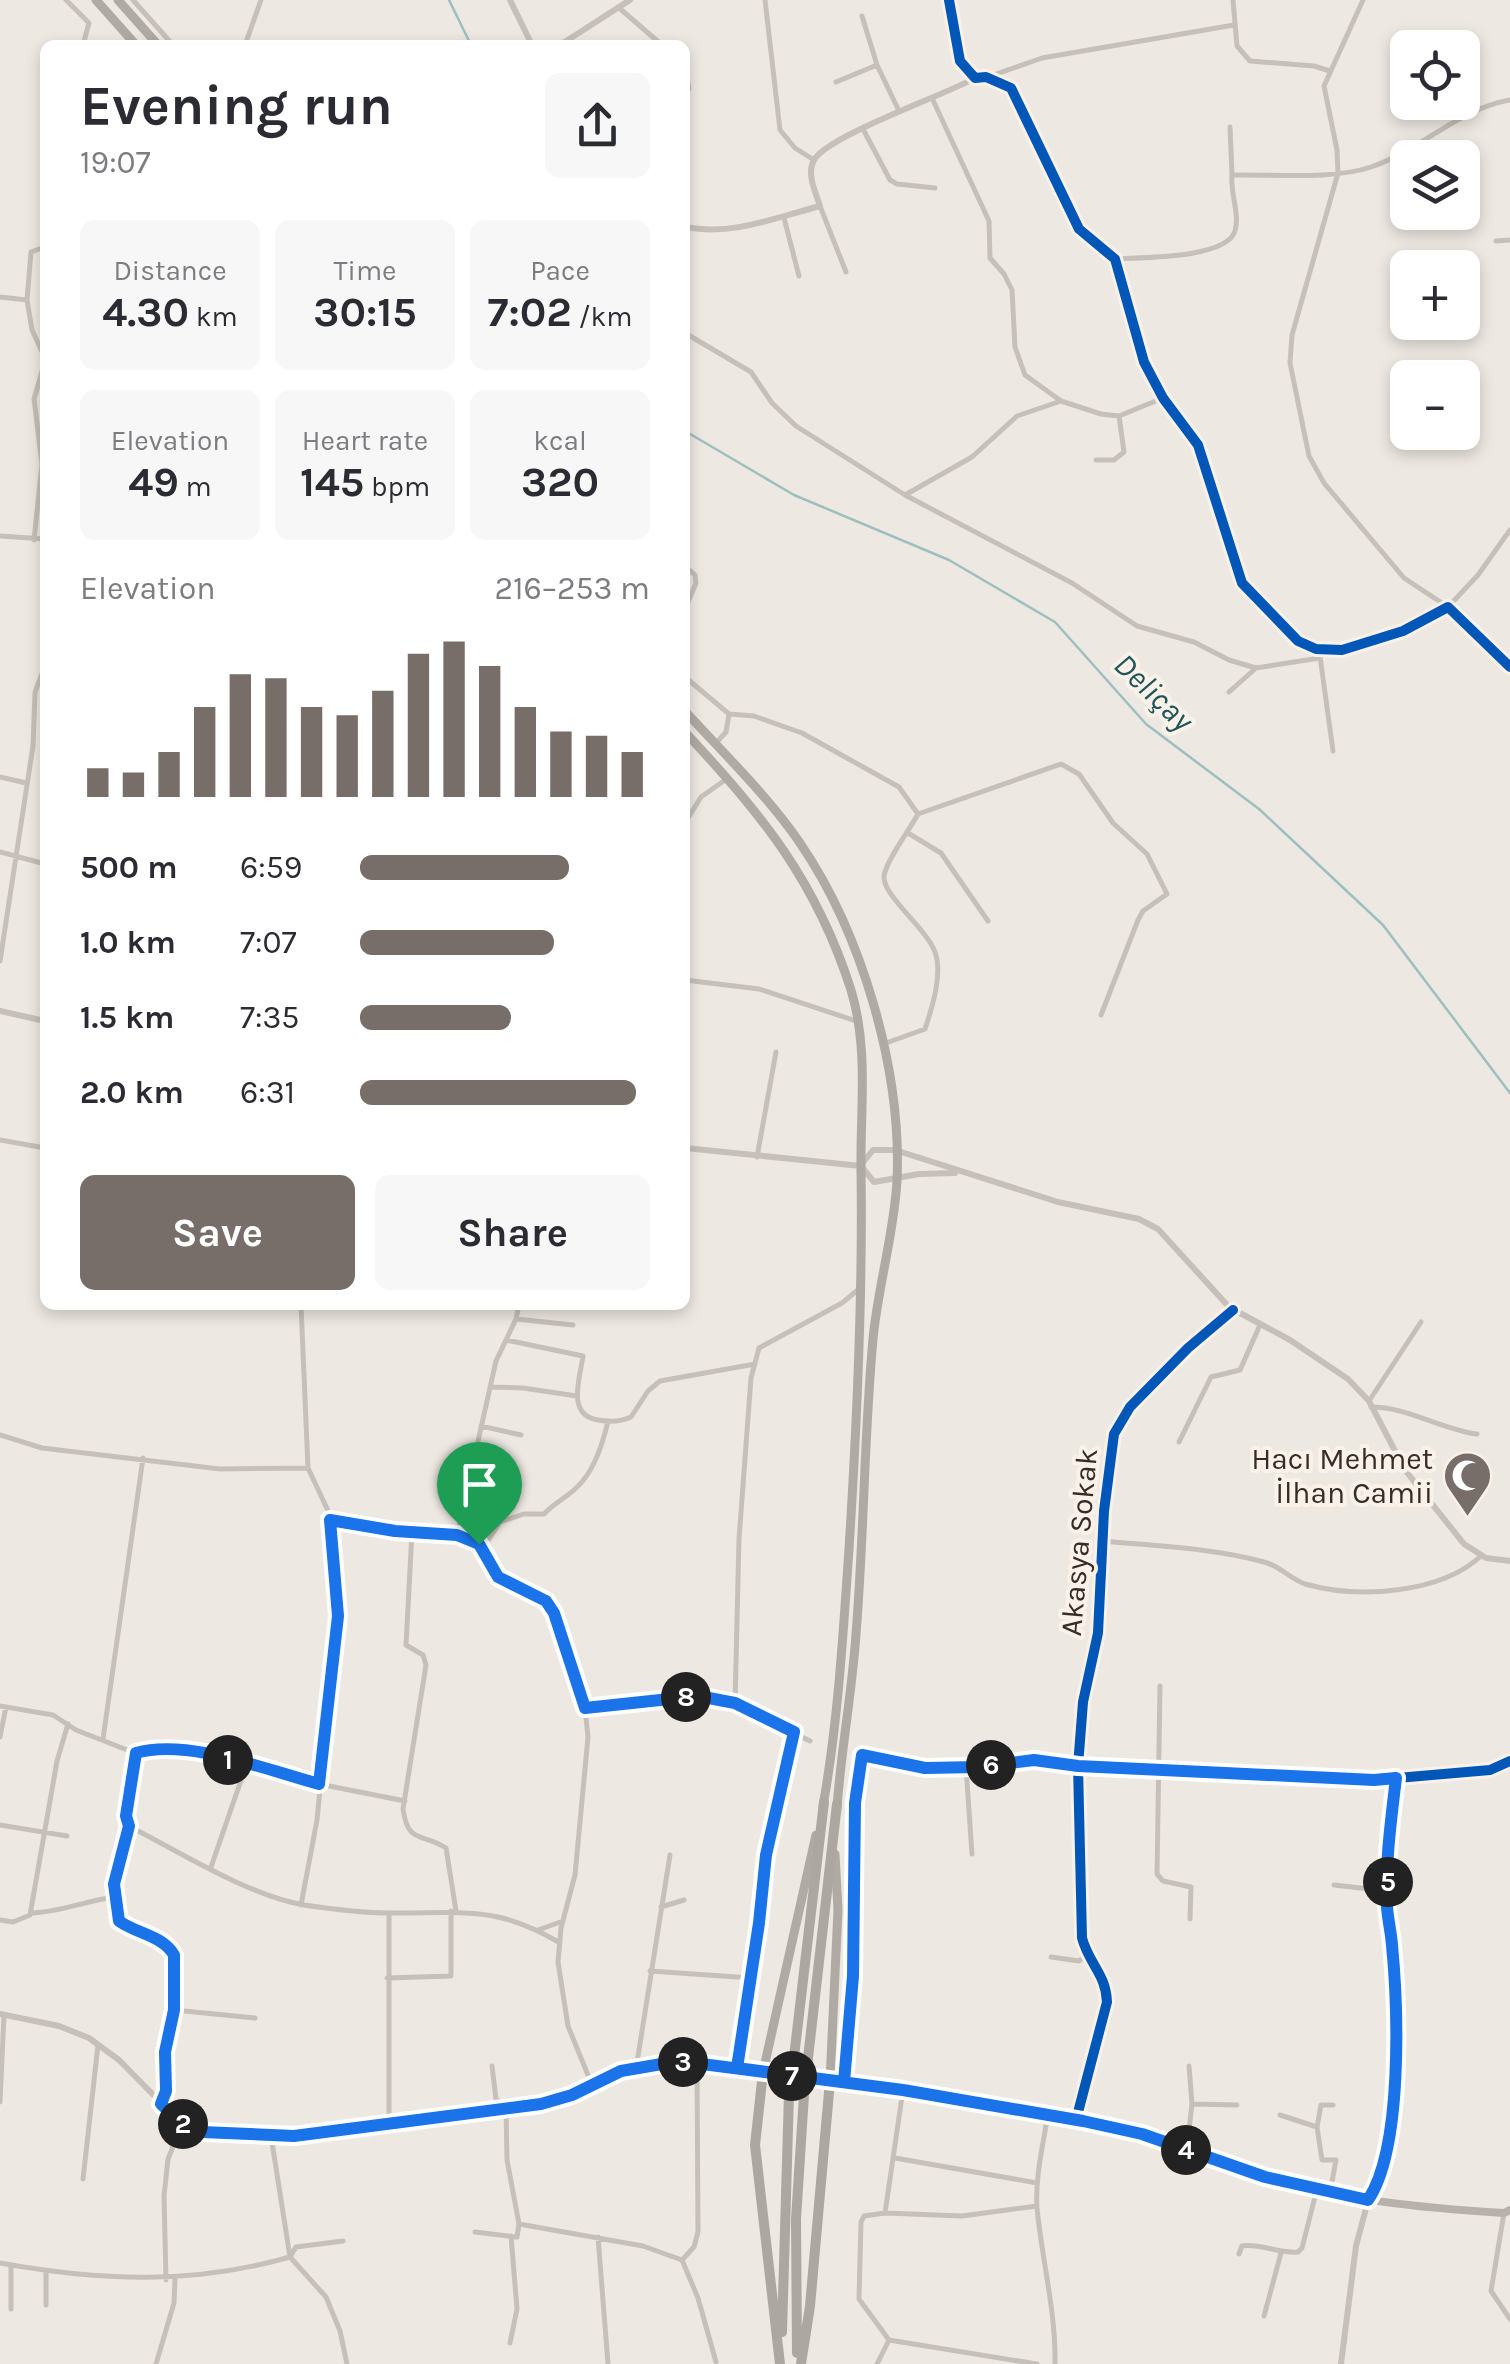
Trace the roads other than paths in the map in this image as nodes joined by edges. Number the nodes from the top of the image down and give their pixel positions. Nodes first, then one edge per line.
1 (66, 0) edge
2 (96, 0) edge
3 (118, 0) edge
4 (133, 0) edge
5 (261, 0) edge
6 (510, 0) edge
7 (630, 0) edge
8 (765, 0) edge
9 (949, 0) edge
10 (1232, 0) edge
11 (1364, 0) edge
12 (618, 8) junction
13 (862, 16) dead end
14 (1234, 25) junction
15 (84, 40) edge
16 (132, 40) edge
17 (154, 40) edge
18 (169, 40) edge
19 (247, 40) edge
20 (530, 40) edge
21 (568, 40) edge
22 (656, 40) edge
23 (877, 65) junction
24 (1330, 71) junction
25 (986, 77) junction
26 (975, 78) junction
27 (836, 82) dead end
28 (932, 98) junction
29 (1510, 100) edge
30 (899, 111) junction
31 (1230, 127) dead end
32 (863, 130) junction
33 (814, 160) junction
34 (1338, 173) junction
35 (1232, 175) junction
36 (935, 188) dead end
37 (820, 206) junction
38 (784, 218) junction
39 (690, 228) edge
40 (1510, 240) edge
41 (1496, 241) dead end
42 (40, 249) edge
43 (1115, 259) junction
44 (846, 272) dead end
45 (799, 276) dead end
46 (0, 298) edge
47 (27, 300) junction
48 (690, 336) edge
49 (40, 348) edge
50 (40, 378) edge
51 (1163, 398) junction
52 (1061, 401) junction
53 (1119, 416) junction
54 (40, 448) edge
55 (1096, 460) dead end
56 (40, 483) edge
57 (905, 495) junction
58 (1510, 530) edge
59 (0, 536) edge
60 (40, 539) edge
61 (34, 540) junction
62 (690, 570) edge
63 (690, 597) edge
64 (1448, 607) junction
65 (1319, 649) junction
66 (1320, 658) junction
67 (1510, 667) edge
68 (1256, 668) junction
69 (40, 679) edge
70 (690, 681) edge
71 (1229, 692) dead end
72 (729, 714) junction
73 (690, 716) edge
74 (690, 737) edge
75 (716, 744) junction
76 (1333, 751) dead end
77 (0, 778) edge
78 (728, 778) junction
79 (26, 783) junction
80 (918, 814) junction
81 (690, 815) edge
82 (908, 833) junction
83 (0, 852) edge
84 (14, 855) junction
85 (40, 863) edge
86 (988, 921) dead end
87 (0, 961) edge
88 (690, 981) edge
89 (0, 1011) edge
90 (1101, 1015) dead end
91 (40, 1019) edge
92 (859, 1022) junction
93 (882, 1044) junction
94 (776, 1052) dead end
95 (0, 1140) edge
96 (40, 1147) edge
97 (690, 1149) edge
98 (895, 1150) junction
99 (758, 1158) junction
100 (860, 1166) junction
101 (962, 1172) junction
102 (897, 1179) junction
103 (862, 1287) junction
104 (301, 1310) edge
105 (517, 1310) edge
106 (1233, 1310) junction
107 (516, 1319) junction
108 (1421, 1322) dead end
109 (1260, 1324) junction
110 (573, 1325) dead end
111 (506, 1340) junction
112 (755, 1364) junction
113 (490, 1387) junction
114 (577, 1396) junction
115 (1370, 1404) junction
116 (608, 1421) junction
117 (480, 1426) junction
118 (0, 1434) edge
119 (1477, 1434) dead end
120 (521, 1436) dead end
121 (1178, 1442) dead end
122 (143, 1458) junction
123 (308, 1468) junction
124 (330, 1520) junction
125 (412, 1532) junction
126 (457, 1535) junction
127 (1102, 1540) junction
128 (479, 1544) junction
129 (1482, 1555) junction
130 (1510, 1560) edge
131 (1160, 1686) dead end
132 (735, 1703) junction
133 (3, 1706) edge
134 (585, 1708) junction
135 (68, 1724) junction
136 (794, 1732) junction
137 (0, 1737) edge
138 (104, 1740) junction
139 (810, 1740) dead end
140 (136, 1753) junction
141 (1510, 1761) edge
142 (246, 1765) junction
143 (1078, 1766) junction
144 (966, 1767) junction
145 (1158, 1769) junction
146 (1396, 1778) junction
147 (319, 1784) junction
148 (404, 1801) junction
149 (824, 1802) junction
150 (837, 1804) junction
151 (0, 1825) edge
152 (129, 1826) junction
153 (43, 1833) junction
154 (67, 1836) dead end
155 (972, 1854) dead end
156 (670, 1855) dead end
157 (212, 1868) junction
158 (1334, 1885) dead end
159 (1388, 1892) junction
160 (116, 1897) junction
161 (684, 1900) dead end
162 (301, 1904) junction
163 (660, 1907) junction
164 (454, 1911) junction
165 (30, 1912) junction
166 (388, 1913) junction
167 (1190, 1919) dead end
168 (0, 1920) edge
169 (563, 1921) junction
170 (538, 1930) junction
171 (560, 1943) junction
172 (1087, 1956) junction
173 (1051, 1957) dead end
174 (650, 1971) junction
175 (387, 1978) junction
176 (751, 1978) junction
177 (174, 2010) junction
178 (2, 2014) edge
179 (255, 2018) dead end
180 (98, 2045) junction
181 (696, 2063) junction
182 (492, 2066) dead end
183 (1189, 2066) dead end
184 (636, 2068) junction
185 (737, 2068) junction
186 (763, 2072) junction
187 (830, 2080) junction
188 (844, 2082) junction
189 (592, 2085) junction
190 (903, 2090) junction
191 (0, 2102) edge
192 (161, 2104) junction
193 (1192, 2104) junction
194 (1238, 2105) dead end
195 (1333, 2106) dead end
196 (506, 2108) junction
197 (1048, 2114) junction
198 (1280, 2115) dead end
199 (1076, 2120) junction
200 (182, 2124) junction
201 (389, 2124) junction
202 (1317, 2127) junction
203 (271, 2136) junction
204 (1186, 2150) junction
205 (895, 2158) junction
206 (83, 2179) dead end
207 (1037, 2183) junction
208 (1317, 2189) junction
209 (1330, 2192) junction
210 (1368, 2200) junction
211 (1037, 2206) junction
212 (1508, 2211) edge
213 (886, 2213) junction
214 (519, 2224) junction
215 (476, 2232) dead end
216 (511, 2236) junction
217 (598, 2236) junction
218 (343, 2241) dead end
219 (1281, 2253) junction
220 (1238, 2254) dead end
221 (290, 2257) junction
222 (682, 2260) junction
223 (0, 2264) edge
224 (11, 2265) junction
225 (46, 2272) junction
226 (175, 2279) junction
227 (166, 2280) junction
228 (46, 2306) dead end
229 (11, 2309) dead end
230 (1264, 2316) dead end
231 (1510, 2319) edge
232 (888, 2340) junction
233 (510, 2343) dead end
234 (716, 2362) dead end
235 (156, 2364) edge
236 (347, 2364) edge
237 (608, 2364) edge
238 (781, 2364) edge
239 (799, 2364) edge
240 (877, 2364) edge
241 (1037, 2364) edge
242 (1055, 2364) edge
243 (1340, 2364) edge

1 - 15 street
2 - 16 highway
3 - 17 highway
4 - 18 street
5 - 19 street
6 - 20 street
7 - 12 street
8 - 33 street
9 - 26 street
10 - 14 street
11 - 24 street
12 - 21 street
12 - 22 street
13 - 23 street
14 - 24 street
14 - 25 street
23 - 27 street
23 - 30 street
24 - 34 street
25 - 26 street
25 - 43 street
26 - 28 street
28 - 30 street
28 - 52 street
29 - 34 street
30 - 32 street
31 - 35 street
32 - 33 street
32 - 36 street
33 - 37 street
34 - 35 street
34 - 64 street
35 - 43 street
37 - 38 street
37 - 44 street
38 - 39 street
38 - 45 street
40 - 41 street
42 - 47 street
43 - 51 street
46 - 47 street
47 - 49 street
48 - 57 street
50 - 54 street
51 - 53 street
51 - 65 street
52 - 53 street
52 - 57 street
53 - 55 street
56 - 61 street
57 - 68 street
58 - 64 street
59 - 61 street
60 - 61 street
62 - 63 street
64 - 65 street
64 - 67 street
65 - 66 street
66 - 68 street
66 - 76 street
68 - 71 street
69 - 79 street
70 - 72 street
72 - 75 street
72 - 80 street
73 - 75 highway
74 - 78 highway
75 - 93 highway
77 - 79 street
78 - 81 street
78 - 92 highway
79 - 84 street
80 - 82 street
80 - 90 street
82 - 86 street
82 - 93 street
83 - 84 street
84 - 85 street
84 - 87 street
88 - 92 street
89 - 91 street
92 - 100 highway
93 - 98 highway
94 - 99 street
95 - 96 street
97 - 99 street
98 - 100 street
98 - 101 street
98 - 102 highway
99 - 100 street
100 - 102 street
100 - 103 highway
101 - 102 street
101 - 106 street
102 - 150 highway
103 - 112 street
103 - 149 highway
104 - 123 street
105 - 107 street
106 - 109 street
106 - 127 street, Akasya Sokak
107 - 110 street
107 - 111 street
108 - 115 street
109 - 115 street
109 - 121 street
111 - 113 street
111 - 114 street
112 - 116 street
112 - 132 street
113 - 114 street
113 - 117 street
114 - 116 street
115 - 119 street
115 - 129 street
116 - 128 street
117 - 120 street
117 - 126 street
118 - 122 street
122 - 123 street
122 - 138 street
123 - 124 street
124 - 125 street
124 - 147 street
125 - 126 street
125 - 148 street
126 - 128 street
127 - 129 street
127 - 143 street, Akasya Sokak
128 - 134 street
129 - 130 street
131 - 145 street
132 - 134 street
132 - 136 street
133 - 135 street
133 - 137 street
134 - 169 street
135 - 138 street
135 - 153 street
136 - 139 street
136 - 176 street
138 - 140 street
140 - 142 street
140 - 152 street
141 - 146 street
142 - 147 street
142 - 157 street
143 - 144 street
143 - 145 street
143 - 172 street, Akasya Sokak
144 - 155 street
144 - 188 street
145 - 146 street
145 - 167 street
146 - 159 street
147 - 148 street
147 - 162 street
148 - 164 street
149 - 186 highway
149 - 238 highway, bridge
150 - 187 highway
150 - 239 highway, bridge
151 - 153 street
152 - 157 street
152 - 160 street
153 - 154 street
153 - 165 street
156 - 163 street
157 - 162 street
158 - 159 street
159 - 210 street
160 - 165 street
160 - 177 street
161 - 163 street
162 - 166 street
163 - 174 street
164 - 166 street
164 - 170 street
164 - 175 street
165 - 168 street
166 - 175 street
169 - 170 street
169 - 171 street
170 - 171 street
171 - 189 street
172 - 173 street
172 - 199 street, Akasya Sokak
174 - 176 street
174 - 184 street
175 - 201 street
176 - 185 street
177 - 179 street
177 - 192 street
178 - 180 street
178 - 191 street
180 - 192 street
180 - 206 street
181 - 184 street
181 - 185 street
181 - 222 street
182 - 196 street
183 - 193 street
184 - 189 street
185 - 186 street
186 - 187 main road
186 - 238 highway
187 - 188 main road
187 - 239 highway
188 - 190 main road
189 - 196 street
190 - 197 main road
190 - 205 street
192 - 200 street
193 - 194 street
193 - 204 street
195 - 202 street
196 - 201 street
196 - 214 street
197 - 199 main road
197 - 207 street
198 - 202 street
199 - 204 main road
200 - 203 street
200 - 227 street
201 - 203 street
202 - 209 street
203 - 221 street
204 - 208 main road
205 - 207 street
205 - 213 street
207 - 211 street
208 - 209 main road
208 - 219 street
209 - 210 main road
210 - 212 main road
210 - 243 street
211 - 213 street
211 - 242 street
212 - 231 street
213 - 232 street
214 - 216 street
214 - 217 street
215 - 216 street
216 - 233 street
217 - 222 street
217 - 237 street
218 - 221 street
219 - 220 street
219 - 230 street
221 - 226 street
221 - 236 street
222 - 234 street
223 - 224 street
224 - 225 street
224 - 229 street
225 - 227 street
225 - 228 street
226 - 227 street
226 - 235 street
232 - 240 street
232 - 241 street

